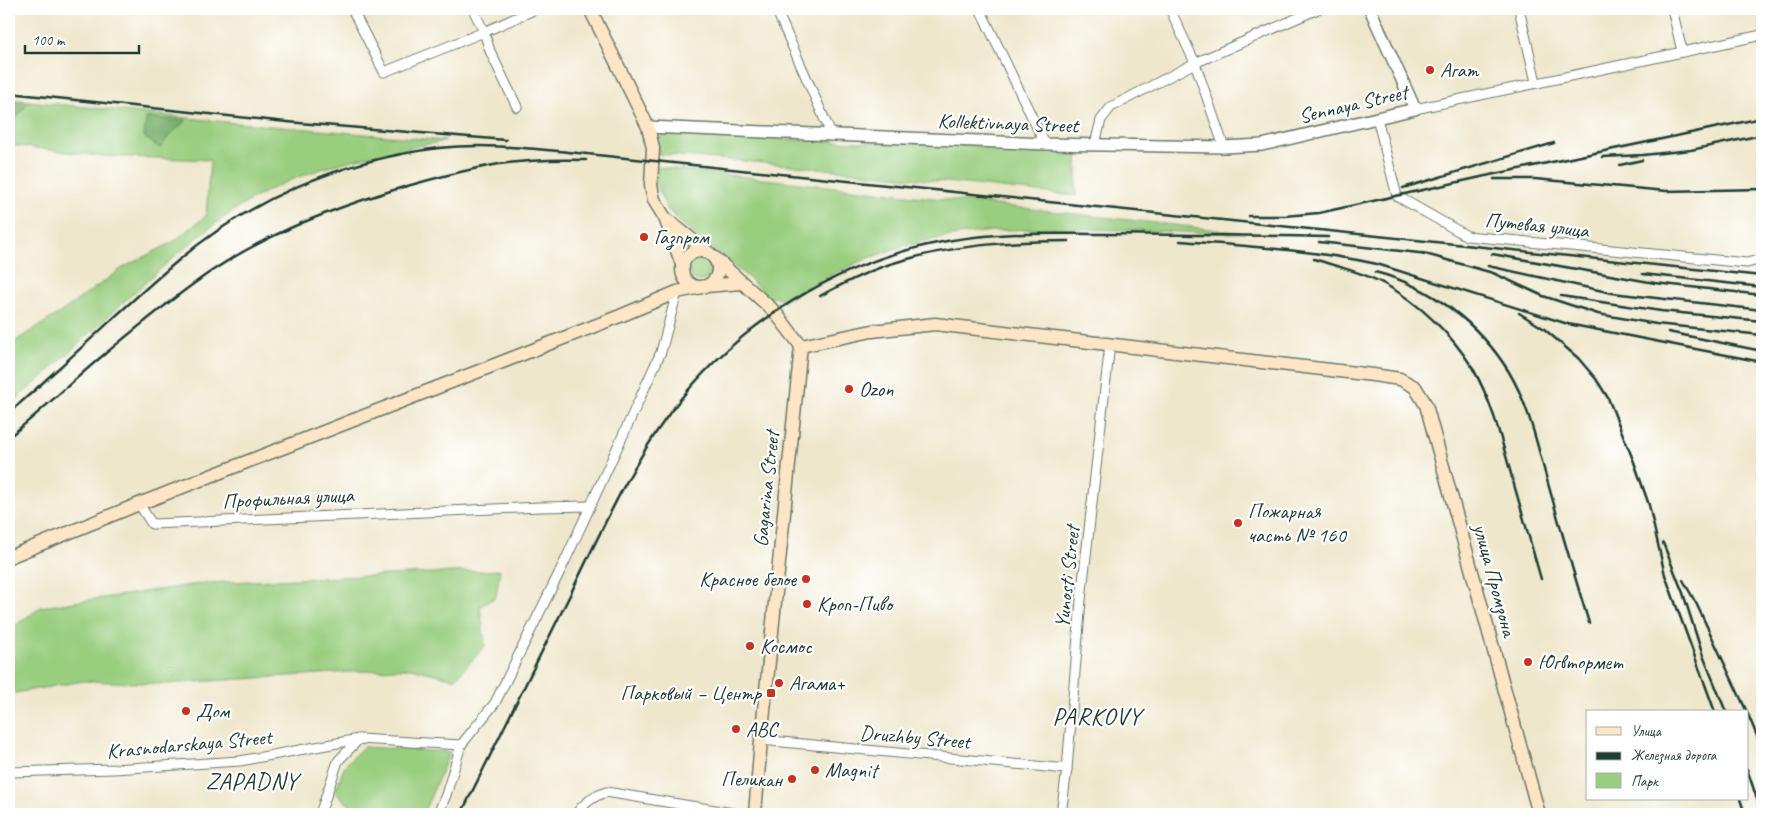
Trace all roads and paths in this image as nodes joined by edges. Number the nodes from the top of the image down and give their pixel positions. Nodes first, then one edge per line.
1 (352, 9) edge
2 (473, 9) edge
3 (536, 9) edge
4 (590, 9) edge
5 (776, 9) edge
6 (980, 9) edge
7 (1170, 9) edge
8 (1318, 9) edge
9 (1370, 9) edge
10 (1520, 9) edge
11 (1672, 9) edge
12 (484, 32) junction
13 (1762, 35) edge
14 (1682, 51) junction
15 (1195, 64) junction
16 (1536, 82) junction
17 (517, 107) dead end
18 (1415, 109) junction
19 (1377, 118) junction
20 (648, 127) junction
21 (832, 136) junction
22 (1045, 144) junction
23 (1095, 144) junction
24 (1224, 147) junction
25 (665, 218) junction
26 (713, 257) junction
27 (1762, 259) edge
28 (683, 271) junction
29 (740, 283) junction
30 (703, 287) junction
31 (677, 292) junction
32 (1110, 344) junction
33 (801, 346) junction
34 (139, 504) junction
35 (590, 506) junction
36 (9, 557) edge
37 (359, 739) junction
38 (761, 740) junction
39 (461, 745) junction
40 (1067, 769) junction
41 (9, 772) edge
42 (320, 814) edge
43 (438, 814) edge
44 (576, 814) edge
45 (740, 814) edge
46 (755, 814) edge
47 (1061, 814) edge
48 (1539, 814) edge

1 - 12 street
2 - 12 street
3 - 12 street
4 - 20 main road
5 - 21 street
6 - 22 street
7 - 15 street
8 - 15 street, Kollektivnaya Street
9 - 18 street
10 - 16 street
11 - 14 street
12 - 17 street
13 - 14 street, Sennaya Street
14 - 16 street, Sennaya Street
15 - 23 street, Kollektivnaya Street
15 - 24 street
16 - 18 street, Sennaya Street
18 - 19 street, Sennaya Street
19 - 24 street, Sennaya Street
19 - 27 street, Путевая улица
20 - 21 street, Kollektivnaya Street
20 - 25 main road
21 - 22 street, Kollektivnaya Street
22 - 23 street, Kollektivnaya Street
23 - 24 street, Sennaya Street
25 - 26 main road
25 - 28 main road
26 - 28 main road
26 - 29 main road
26 - 30 main road
28 - 30 main road
28 - 31 main road
29 - 30 main road
29 - 33 main road
30 - 31 main road
31 - 34 main road
31 - 35 street
32 - 33 main road
32 - 40 street, Yunosti Street
32 - 48 main road, улица Промзона
33 - 38 main road, Gagarina Street
34 - 35 street, Профильная улица
34 - 36 main road
35 - 39 street
37 - 39 street, Krasnodarskaya Street
37 - 41 street, Krasnodarskaya Street
37 - 42 street
38 - 40 street, Druzhby Street
38 - 46 main road, Gagarina Street
39 - 43 street
40 - 47 street, Yunosti Street
44 - 45 street

